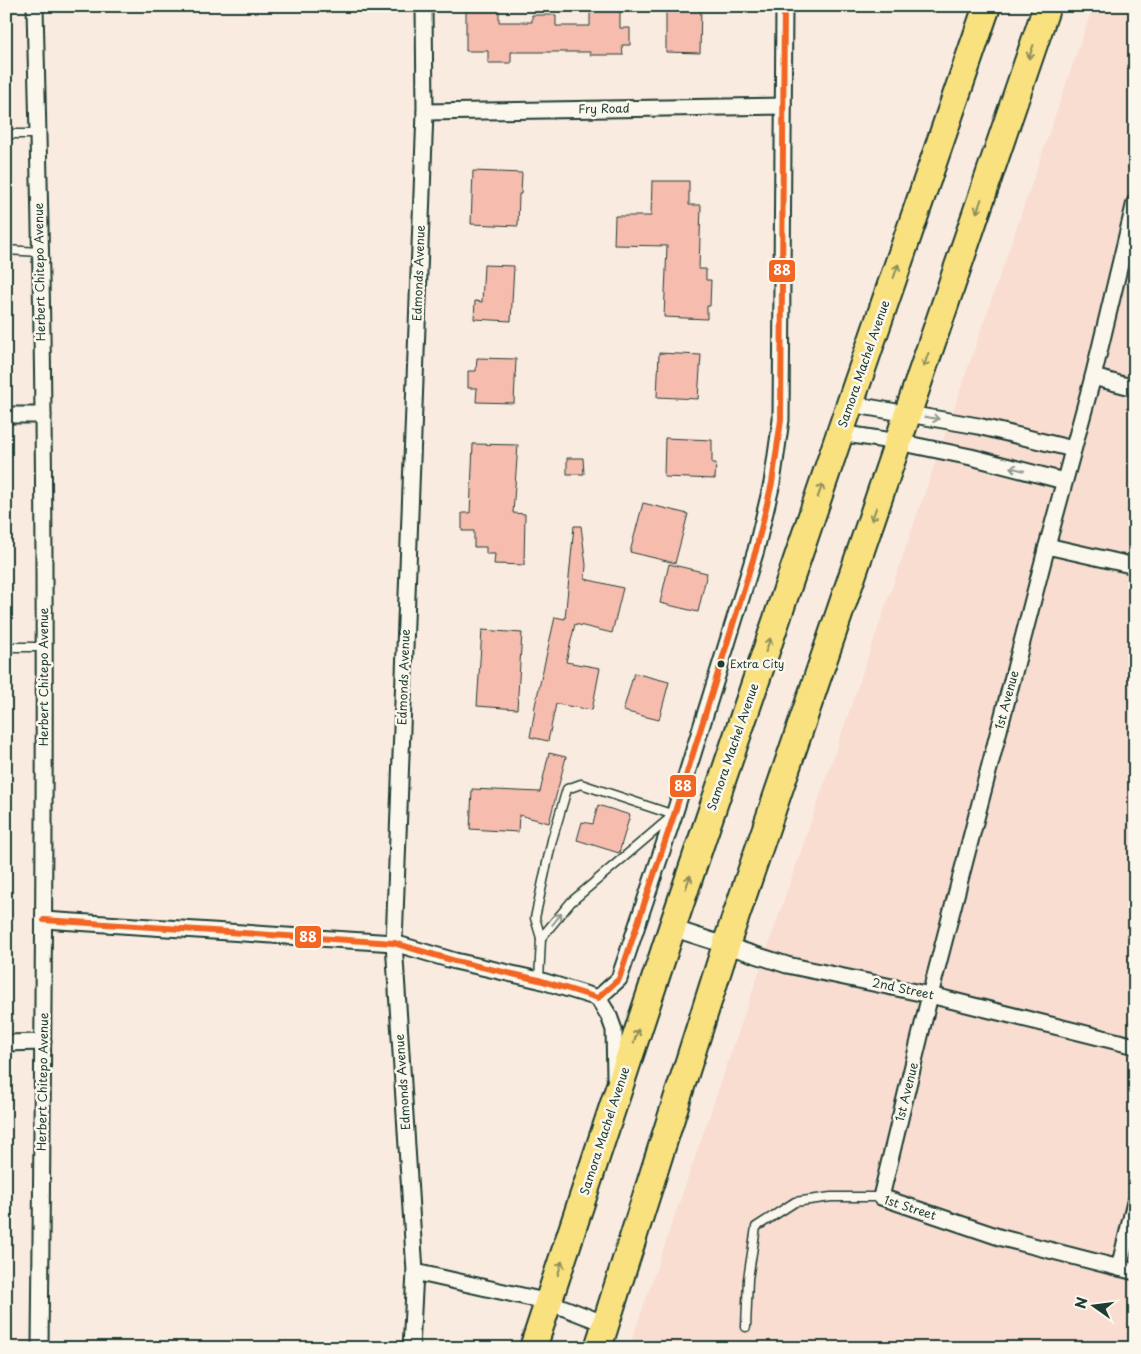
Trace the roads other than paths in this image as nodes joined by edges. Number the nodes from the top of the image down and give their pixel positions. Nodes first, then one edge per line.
1 (35, 6) edge
2 (424, 6) edge
3 (784, 6) edge
4 (987, 6) edge
5 (1047, 6) edge
6 (783, 106) junction
7 (425, 112) junction
8 (6, 134) edge
9 (38, 134) junction
10 (1135, 202) edge
11 (6, 250) edge
12 (40, 252) junction
13 (1093, 377) junction
14 (1135, 388) edge
15 (850, 404) junction
16 (908, 413) junction
17 (6, 415) edge
18 (43, 415) junction
19 (840, 433) junction
20 (898, 442) junction
21 (1073, 449) junction
22 (1064, 482) junction
23 (1047, 546) junction
24 (1135, 566) edge
25 (6, 647) edge
26 (44, 647) junction
27 (674, 815) junction
28 (44, 920) junction
29 (672, 928) junction
30 (541, 938) junction
31 (394, 944) junction
32 (726, 945) junction
33 (539, 980) junction
34 (930, 995) junction
35 (598, 998) junction
36 (43, 1042) junction
37 (6, 1043) edge
38 (1135, 1046) edge
39 (616, 1099) junction
40 (881, 1197) junction
41 (1135, 1202) edge
42 (1120, 1268) junction
43 (415, 1272) junction
44 (1135, 1272) edge
45 (549, 1302) junction
46 (746, 1327) dead end
47 (602, 1336) edge
48 (40, 1348) edge
49 (411, 1348) edge
50 (533, 1348) edge

1 - 9 street, Herbert Chitepo Avenue
2 - 7 street, Edmonds Avenue
3 - 6 street
15 -> 4 highway, Samora Machel Avenue
5 -> 16 highway
6 - 7 street, Fry Road
6 - 27 street
7 - 31 street, Edmonds Avenue
8 - 9 lane
9 - 12 street, Herbert Chitepo Avenue
10 - 13 street, 1st Avenue
11 - 12 lane
12 - 18 street, Herbert Chitepo Avenue
13 - 14 street
13 - 21 street, 1st Avenue
15 - 16 street
15 - 19 highway, Samora Machel Avenue
16 - 20 highway
16 -> 21 street
17 - 18 street
18 - 26 street, Herbert Chitepo Avenue
19 - 20 street
29 -> 19 highway, Samora Machel Avenue
22 -> 20 street
20 -> 32 highway
21 - 22 street, 1st Avenue
22 - 23 street, 1st Avenue
23 - 24 street
23 - 34 street, 1st Avenue
25 - 26 lane
26 - 28 street, Herbert Chitepo Avenue
30 -> 27 lane
27 - 30 lane
27 - 35 street
28 - 31 street
28 - 36 street, Herbert Chitepo Avenue
29 - 32 street, 2nd Street
39 -> 29 highway, Samora Machel Avenue
30 - 33 lane
31 - 33 street
31 - 43 street, Edmonds Avenue
32 - 34 street, 2nd Street
32 - 47 highway
33 - 35 street
34 - 38 street, 2nd Street
34 - 40 street, 1st Avenue
35 - 39 street
36 - 37 street
36 - 48 street, Herbert Chitepo Avenue
45 -> 39 highway, Samora Machel Avenue
40 - 42 street, 1st Street
40 - 46 lane, 1st Street
41 - 42 street
42 - 44 street, 1st Street
43 - 45 street
43 - 49 street, Edmonds Avenue
45 - 47 street
45 - 50 highway, Samora Machel Avenue

